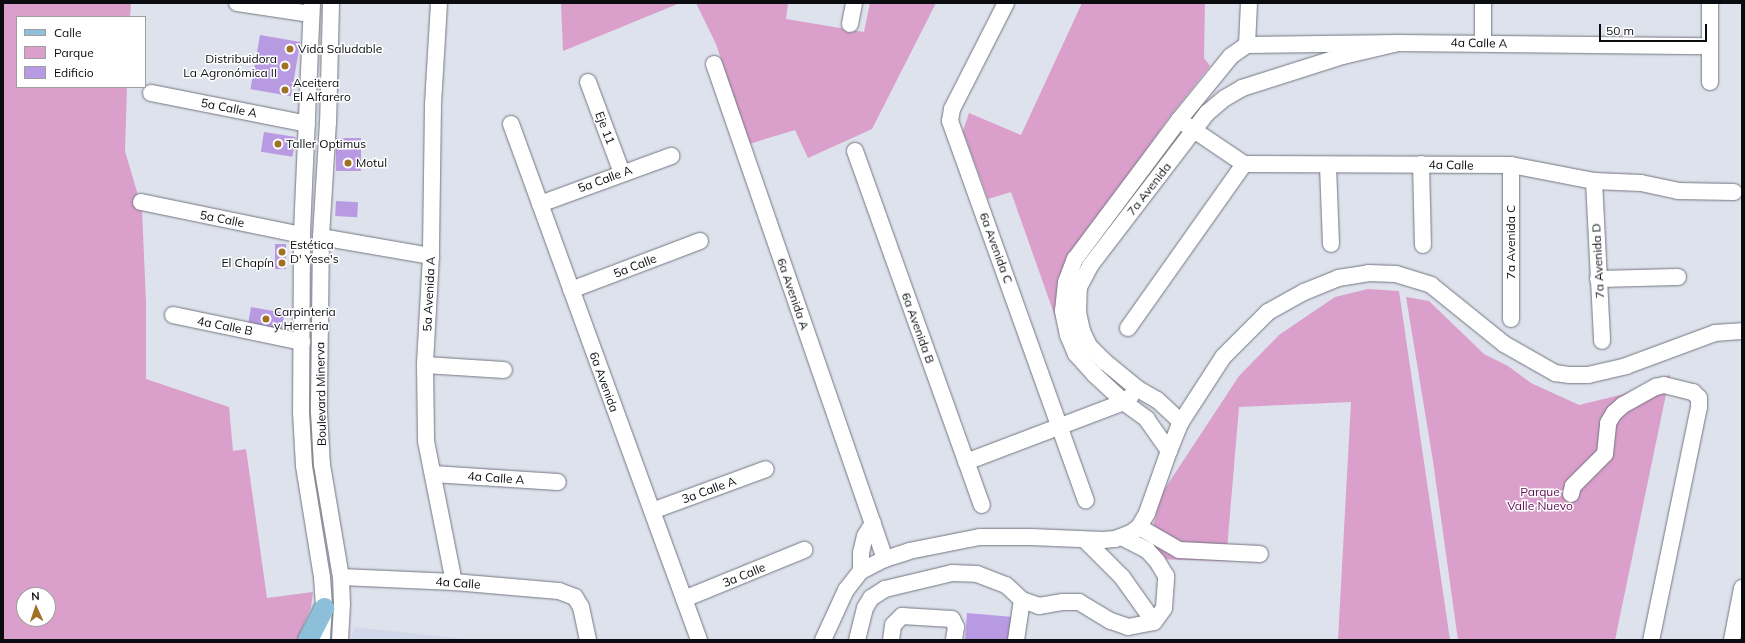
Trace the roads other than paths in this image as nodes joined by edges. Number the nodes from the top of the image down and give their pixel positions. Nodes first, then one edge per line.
1 (237, 3) edge
2 (331, 3) edge
3 (439, 3) edge
4 (854, 3) edge
5 (1006, 3) edge
6 (1249, 3) edge
7 (1483, 3) edge
8 (1710, 3) edge
9 (312, 8) edge
10 (850, 24) dead end
11 (1399, 42) junction
12 (1483, 43) junction
13 (1247, 45) junction
14 (1710, 46) junction
15 (714, 64) dead end
16 (588, 82) dead end
17 (1710, 82) dead end
18 (151, 93) dead end
19 (1179, 120) junction
20 (307, 124) junction
21 (511, 124) dead end
22 (1193, 131) junction
23 (855, 151) dead end
24 (670, 156) dead end
25 (1244, 164) junction
26 (1421, 164) junction
27 (1511, 165) junction
28 (1328, 166) junction
29 (622, 173) junction
30 (1594, 181) junction
31 (1734, 192) dead end
32 (141, 202) dead end
33 (540, 204) junction
34 (1114, 207) junction
35 (1127, 217) junction
36 (302, 235) junction
37 (321, 237) junction
38 (700, 241) dead end
39 (1331, 244) dead end
40 (1423, 245) dead end
41 (431, 256) junction
42 (1678, 277) dead end
43 (1598, 279) junction
44 (571, 290) junction
45 (173, 315) dead end
46 (1511, 319) dead end
47 (1128, 328) dead end
48 (1742, 331) edge
49 (1602, 341) dead end
50 (302, 342) junction
51 (425, 365) junction
52 (504, 370) dead end
53 (1138, 389) junction
54 (1124, 402) junction
55 (1181, 422) junction
56 (1060, 427) junction
57 (1169, 451) junction
58 (966, 462) junction
59 (766, 469) dead end
60 (433, 474) junction
61 (558, 482) dead end
62 (1571, 494) dead end
63 (1086, 500) dead end
64 (982, 505) dead end
65 (652, 511) junction
66 (872, 523) junction
67 (1139, 527) junction
68 (1122, 537) junction
69 (1086, 541) junction
70 (804, 550) dead end
71 (1260, 554) dead end
72 (885, 559) junction
73 (861, 571) junction
74 (341, 577) junction
75 (454, 582) junction
76 (1742, 588) edge
77 (684, 599) junction
78 (1022, 600) junction
79 (324, 608) junction
80 (1739, 621) edge
81 (1154, 622) junction
82 (308, 640) edge
83 (322, 640) edge
84 (340, 640) edge
85 (588, 640) edge
86 (699, 640) edge
87 (823, 640) edge
88 (857, 640) edge
89 (891, 640) edge
90 (954, 640) edge
91 (1016, 640) edge
92 (1651, 640) edge
93 (1732, 640) edge

1 - 9 street
2 - 37 street, Boulevard Minerva
3 - 41 street, 5a Avenida A
4 - 10 street
5 - 56 street, 6a Avenida C
6 - 13 street
7 - 12 street
8 - 14 street
9 - 20 street, Boulevard Minerva
11 - 12 street, 4a Calle A
11 - 13 street, 4a Calle A
11 - 22 street, 7a Avenida
12 - 14 street, 4a Calle A
13 - 19 street, 7a Avenida
14 - 17 street
15 - 66 street, 6a Avenida A
16 - 29 street, Eje 11
18 - 20 street, 5a Calle A
19 - 22 street
19 - 34 street, 7a Avenida
20 - 36 street, Boulevard Minerva
21 - 33 street, 6a Avenida
22 - 25 street
22 - 35 street, 7a Avenida
23 - 58 street, 6a Avenida B
24 - 29 street, 5a Calle A
25 - 28 street, 4a Calle
25 - 47 street
26 - 27 street, 4a Calle
26 - 28 street, 4a Calle
26 - 40 street
27 - 30 street, 4a Calle
27 - 46 street, 7a Avenida C
28 - 39 street
29 - 33 street, 5a Calle A
30 - 31 street, 4a Calle
30 - 43 street, 7a Avenida D
32 - 36 street, 5a Calle
33 - 44 street, 6a Avenida
34 - 35 street
34 - 54 street, 7a Avenida
35 - 53 street, 7a Avenida
36 - 50 street, Boulevard Minerva
37 - 41 street
37 - 74 street, Boulevard Minerva
38 - 44 street, 5a Calle
41 - 51 street, 5a Avenida A
42 - 43 street
43 - 49 street, 7a Avenida D
44 - 65 street, 6a Avenida
45 - 50 street, 4a Calle B
48 - 55 street
50 - 79 street, Boulevard Minerva
51 - 52 street
51 - 60 street, 5a Avenida A
53 - 54 street
53 - 55 street, 7a Avenida
54 - 56 street
54 - 57 street, 7a Avenida
55 - 57 street
56 - 58 street
56 - 63 street, 6a Avenida C
57 - 67 street
58 - 64 street, 6a Avenida B
59 - 65 street, 3a Calle A
60 - 61 street, 4a Calle A
60 - 75 street, 5a Avenida A
62 - 92 street
65 - 77 street, 6a Avenida
66 - 72 street, 6a Avenida A
66 - 73 street
67 - 68 street
67 - 71 street
68 - 69 street
68 - 81 street
69 - 72 street
69 - 81 street
70 - 77 street, 3a Calle
72 - 73 street
73 - 87 street
74 - 75 street, 4a Calle
74 - 84 street, Boulevard Minerva
75 - 85 street, 4a Calle
76 - 80 street
77 - 86 street, 6a Avenida
78 - 81 street
78 - 88 street
78 - 91 street
79 - 82 main road
79 - 83 street, Boulevard Minerva
80 - 93 street
89 - 90 street

